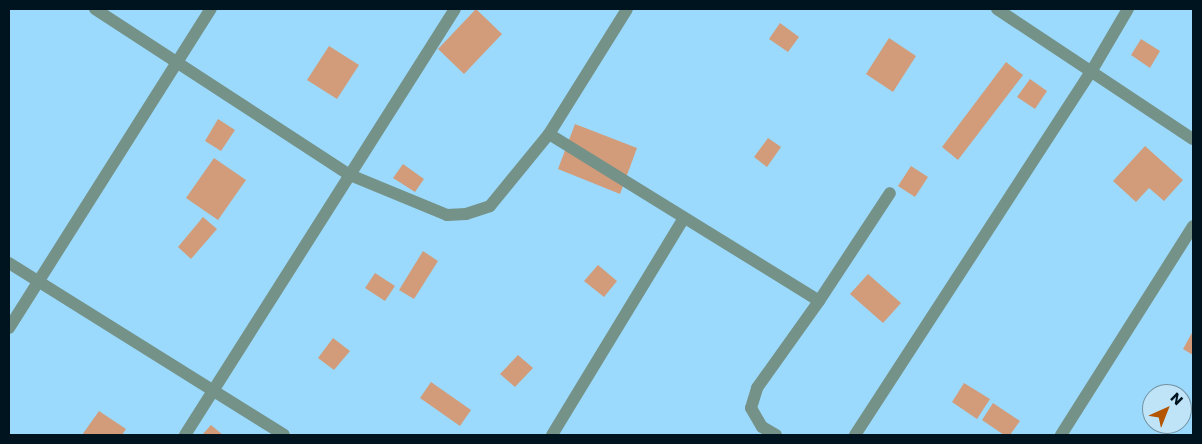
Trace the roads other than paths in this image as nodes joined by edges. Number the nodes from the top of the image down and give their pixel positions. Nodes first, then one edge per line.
1 (95, 9) edge
2 (211, 9) edge
3 (455, 9) edge
4 (627, 9) edge
5 (997, 9) edge
6 (1128, 9) edge
7 (176, 64) junction
8 (1091, 72) junction
9 (549, 134) junction
10 (1193, 139) edge
11 (350, 174) junction
12 (890, 193) dead end
13 (684, 218) junction
14 (1193, 226) edge
15 (9, 264) edge
16 (38, 282) junction
17 (819, 301) junction
18 (9, 328) edge
19 (213, 391) junction
20 (185, 435) edge
21 (284, 435) edge
22 (552, 435) edge
23 (776, 435) edge
24 (855, 435) edge
25 (1061, 435) edge

1 - 7 street
2 - 7 street
3 - 11 street
4 - 9 street
5 - 8 street
6 - 8 street
7 - 11 street
7 - 16 street
8 - 10 street
8 - 24 street
9 - 11 street
9 - 13 street
11 - 19 street
12 - 17 street
13 - 17 street
13 - 22 street
14 - 25 street
15 - 16 street
16 - 18 street
16 - 19 street
17 - 23 street
19 - 20 street
19 - 21 street

